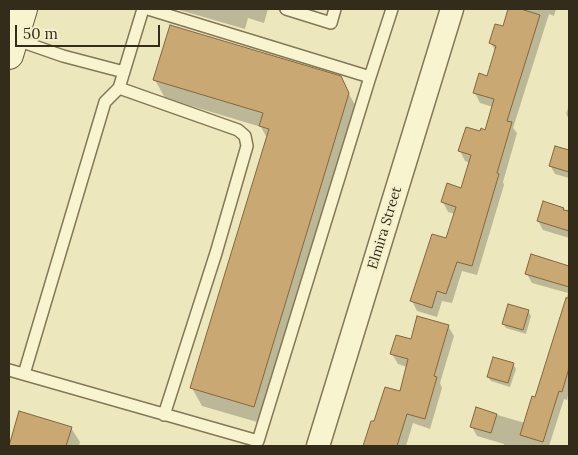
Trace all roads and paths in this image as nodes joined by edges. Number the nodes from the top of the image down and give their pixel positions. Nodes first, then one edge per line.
1 (23, 9) edge
2 (143, 9) edge
3 (148, 9) edge
4 (286, 9) edge
5 (335, 9) edge
6 (392, 9) edge
7 (452, 9) edge
8 (11, 47) edge
9 (124, 72) junction
10 (370, 77) junction
11 (119, 88) junction
12 (9, 370) edge
13 (24, 374) junction
14 (164, 415) junction
15 (318, 446) edge

1 - 8 main road
2 - 9 lane
3 - 10 lane
4 - 5 lane
6 - 10 lane
7 - 15 street, Elmira Street
8 - 9 lane
9 - 11 lane
10 - 14 lane
11 - 13 lane
11 - 14 lane
12 - 13 lane
13 - 14 lane

